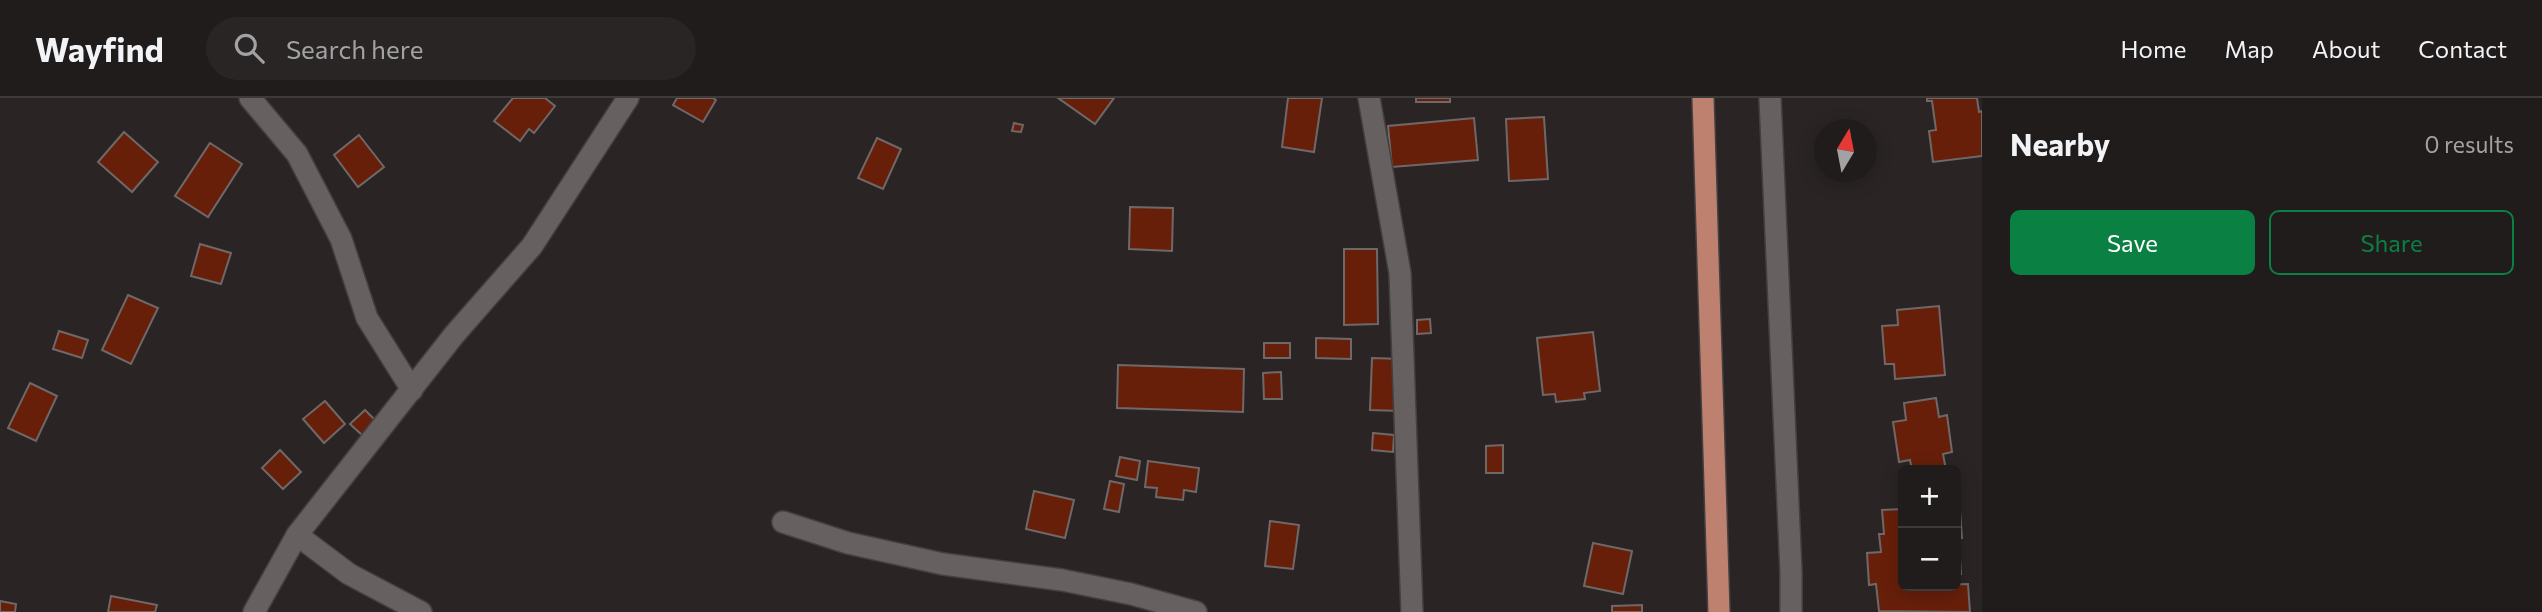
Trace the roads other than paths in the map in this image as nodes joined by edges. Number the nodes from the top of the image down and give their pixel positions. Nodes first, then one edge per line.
1 (250, 98) edge
2 (628, 98) edge
3 (1369, 98) edge
4 (1703, 98) edge
5 (1770, 98) edge
6 (412, 390) junction
7 (783, 522) dead end
8 (297, 535) junction
9 (254, 612) edge
10 (421, 612) edge
11 (1196, 612) edge
12 (1412, 612) edge
13 (1719, 612) edge
14 (1791, 612) edge

1 - 6 street
2 - 6 street
3 - 12 street
4 - 13 main road
5 - 14 street
6 - 8 street
7 - 11 street
8 - 9 street
8 - 10 street

